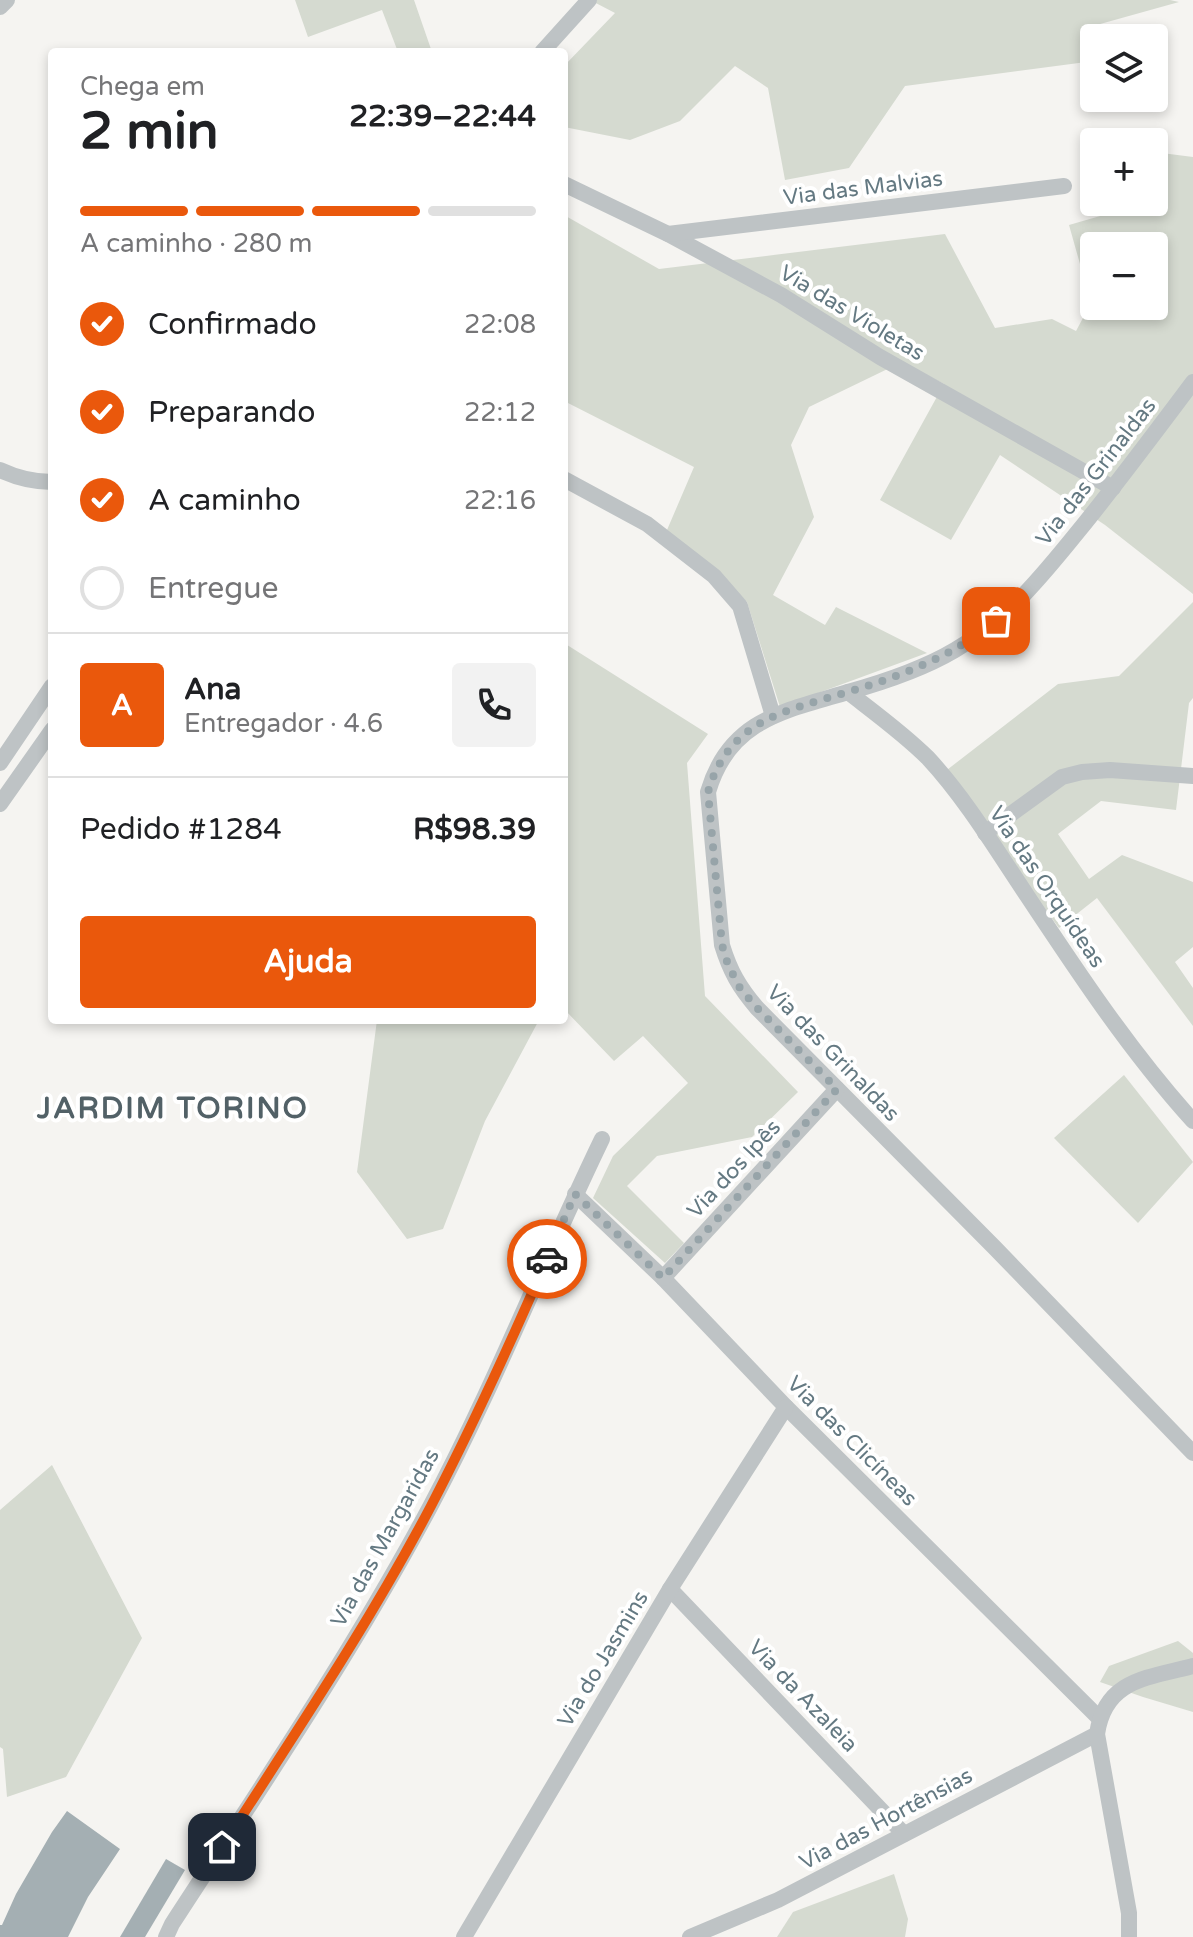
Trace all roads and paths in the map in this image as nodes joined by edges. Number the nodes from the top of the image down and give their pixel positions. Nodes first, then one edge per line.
1 (7, 0) edge
2 (589, 0) edge
3 (0, 7) edge
4 (546, 48) edge
5 (568, 186) edge
6 (1064, 186) dead end
7 (668, 234) junction
8 (1193, 382) edge
9 (0, 470) edge
10 (568, 481) edge
11 (48, 482) edge
12 (1113, 488) junction
13 (48, 692) edge
14 (848, 692) junction
15 (773, 716) junction
16 (48, 736) edge
17 (0, 763) edge
18 (1193, 776) edge
19 (0, 804) edge
20 (985, 833) junction
21 (837, 1089) junction
22 (1193, 1121) edge
23 (602, 1139) dead end
24 (575, 1194) junction
25 (663, 1278) junction
26 (786, 1407) junction
27 (1193, 1453) edge
28 (670, 1589) junction
29 (1193, 1666) edge
30 (1098, 1727) junction
31 (904, 1834) junction
32 (166, 1937) edge
33 (464, 1937) edge
34 (691, 1937) edge
35 (1129, 1937) edge

1 - 3 street
2 - 4 street
5 - 7 street, Via das Violetas
6 - 7 street, Via das Malvias
7 - 12 street, Via das Violetas
8 - 12 street, Via das Grinaldas
9 - 11 street
10 - 15 street
12 - 14 street, Via das Grinaldas
13 - 17 street
14 - 15 street, Via das Grinaldas
14 - 20 street, Via das Orquídeas
15 - 21 street, Via das Grinaldas
16 - 19 street
18 - 20 street
20 - 22 street, Via das Orquídeas
21 - 25 street, Via dos Ipês
21 - 27 street, Via das Grinaldas
23 - 24 street, Via das Margaridas
24 - 25 street, Via das Clicíneas
24 - 32 street, Via das Margaridas
25 - 26 street, Via das Clicíneas
26 - 28 street, Via do Jasmins
26 - 30 street, Via das Clicíneas
28 - 31 street, Via da Azaleia
28 - 33 street, Via do Jasmins
29 - 30 street
30 - 31 street, Via das Hortênsias
30 - 35 street
31 - 34 street, Via das Hortênsias

